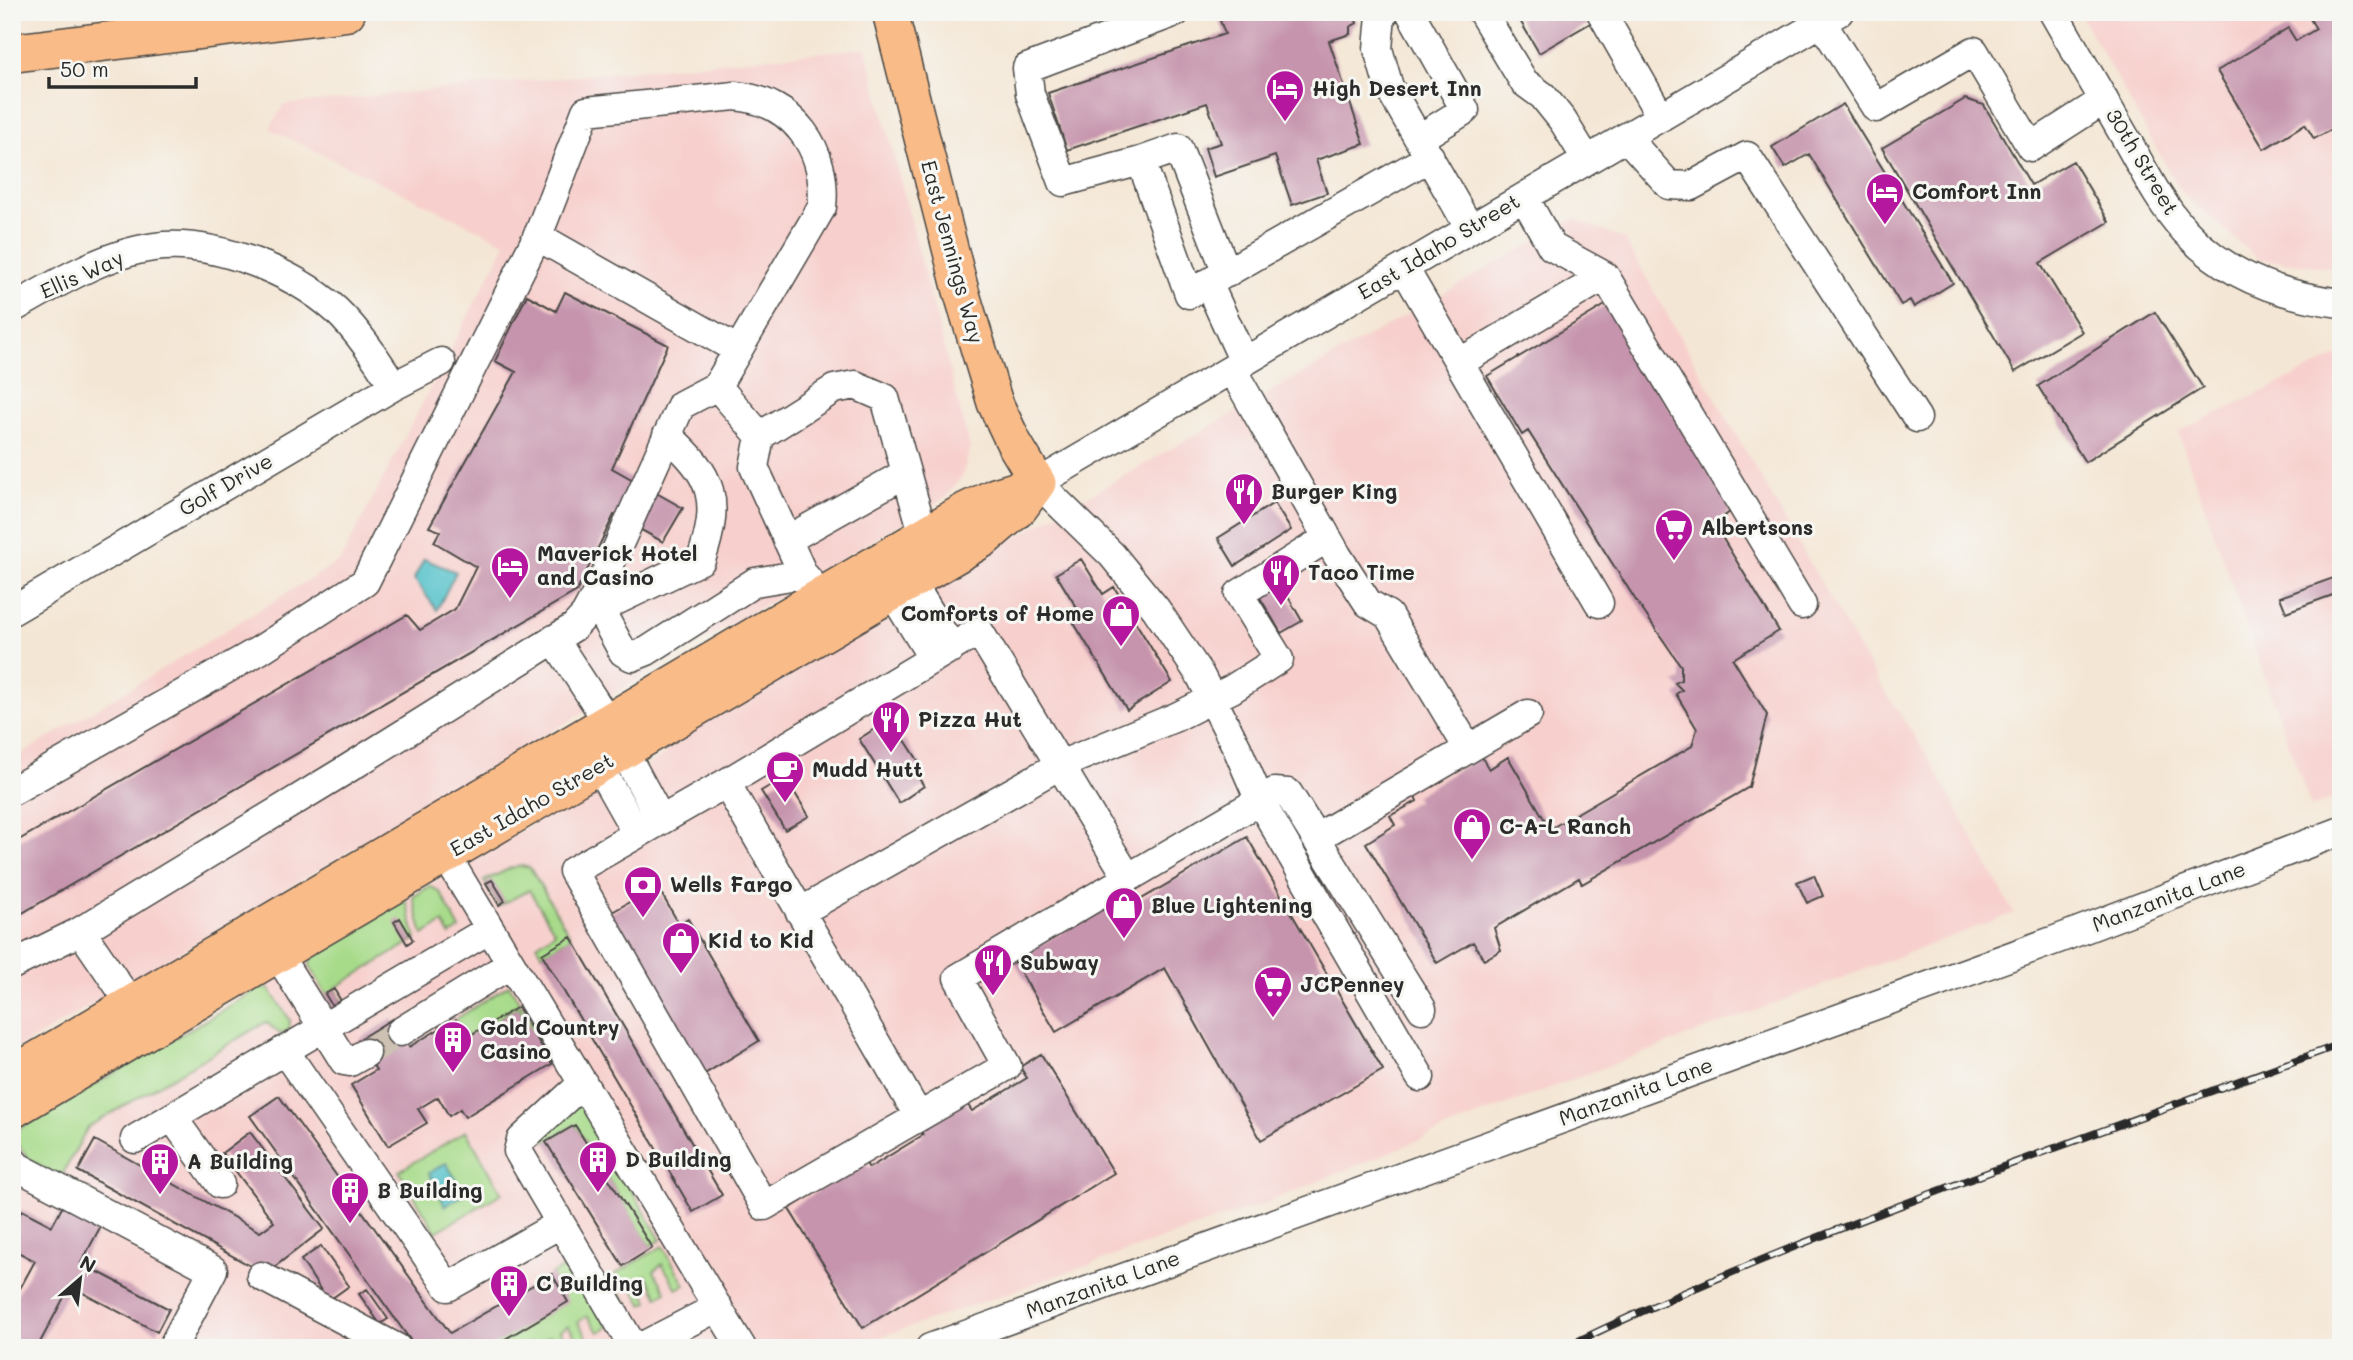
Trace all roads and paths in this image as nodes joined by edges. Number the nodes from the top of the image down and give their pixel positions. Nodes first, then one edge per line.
1 (346, 12) edge
2 (890, 12) edge
3 (1176, 12) edge
4 (1385, 12) edge
5 (1410, 12) edge
6 (1482, 12) edge
7 (1601, 12) edge
8 (2053, 12) edge
9 (1830, 17) edge
10 (12, 53) edge
11 (2104, 100) junction
12 (1661, 117) junction
13 (1626, 137) junction
14 (1425, 147) junction
15 (1587, 160) junction
16 (1141, 162) junction
17 (1524, 197) junction
18 (1470, 229) junction
19 (537, 236) junction
20 (1404, 268) junction
21 (1605, 276) junction
22 (1217, 278) junction
23 (2341, 303) edge
24 (12, 309) edge
25 (738, 350) junction
26 (441, 362) dead end
27 (1459, 363) junction
28 (1238, 366) junction
29 (394, 386) junction
30 (717, 386) junction
31 (1917, 418) dead end
32 (667, 435) junction
33 (760, 436) junction
34 (906, 473) junction
35 (1038, 483) junction
36 (924, 536) junction
37 (1327, 538) junction
38 (787, 540) junction
39 (893, 573) junction
40 (812, 585) junction
41 (1599, 603) dead end
42 (1802, 605) dead end
43 (12, 611) edge
44 (592, 612) junction
45 (554, 639) junction
46 (942, 653) junction
47 (1212, 699) junction
48 (1528, 714) dead end
49 (603, 744) junction
50 (1468, 748) junction
51 (1060, 765) junction
52 (726, 783) junction
53 (12, 791) edge
54 (1260, 801) junction
55 (661, 820) junction
56 (2341, 831) edge
57 (637, 834) junction
58 (1316, 838) junction
59 (438, 842) junction
60 (1128, 878) junction
61 (800, 912) junction
62 (490, 929) junction
63 (81, 931) junction
64 (269, 941) junction
65 (511, 964) junction
66 (12, 965) edge
67 (131, 1004) junction
68 (1422, 1009) dead end
69 (322, 1028) junction
70 (400, 1032) tunnel mouth
71 (284, 1050) junction
72 (366, 1053) tunnel mouth
73 (12, 1074) edge
74 (1420, 1077) dead end
75 (583, 1083) junction
76 (12, 1111) edge
77 (173, 1116) junction
78 (919, 1117) junction
79 (135, 1139) dead end
80 (12, 1160) edge
81 (220, 1184) dead end
82 (560, 1224) junction
83 (718, 1307) junction
84 (172, 1348) edge
85 (365, 1348) edge
86 (397, 1348) edge
87 (636, 1348) edge
88 (742, 1348) edge
89 (930, 1348) edge

1 - 10 highway
2 - 35 main road, East Jennings Way
3 - 16 street
4 - 14 street
5 - 14 street
6 - 15 street
7 - 12 street
8 - 11 street, 30th Street
9 - 11 street
9 - 12 street, East Idaho Street
11 - 23 street, 30th Street
12 - 13 street, East Idaho Street
13 - 15 street, East Idaho Street
13 - 31 street
14 - 18 street
14 - 22 street
15 - 17 street, East Idaho Street
16 - 22 street
16 - 22 street
17 - 18 street, East Idaho Street
17 - 21 street
18 - 20 street, East Idaho Street
19 - 25 street
19 - 25 street
19 - 53 street
20 - 27 street
20 - 28 street, East Idaho Street
21 - 27 street
21 - 42 street
22 - 28 street
24 - 29 street, Ellis Way
25 - 30 street
26 - 29 street, Golf Drive
27 - 41 street
28 - 35 street, East Idaho Street
28 - 37 street
29 - 43 street, Golf Drive
30 - 32 street
30 - 33 street
32 - 44 street
32 - 44 street
33 - 34 street
33 - 38 street
34 - 36 street
34 - 38 street
35 - 36 main road, East Idaho Street
35 - 39 main road, East Idaho Street
35 - 47 street
36 - 39 main road, East Idaho Street
37 - 47 street
37 - 50 street
38 - 40 street
39 - 40 main road, East Idaho Street
39 - 46 street
39 - 49 main road, East Idaho Street
40 - 44 street
40 - 49 main road, East Idaho Street
44 - 45 street
45 - 49 street
45 - 63 street
46 - 51 street
46 - 52 street
47 - 51 street
47 - 54 street
48 - 50 street
49 - 55 street
49 - 57 street
49 - 59 main road, East Idaho Street
50 - 58 street
51 - 60 street
51 - 61 street
52 - 55 street
52 - 61 street
54 - 58 street
54 - 60 street
54 - 74 street
55 - 57 street
56 - 89 street, Manzanita Lane
57 - 78 street
58 - 68 street
59 - 62 street
59 - 64 main road, East Idaho Street
60 - 78 street
61 - 78 street
62 - 65 street
62 - 69 street
63 - 66 street
63 - 67 street
64 - 67 main road, East Idaho Street
64 - 69 street
64 - 76 main road, East Idaho Street
65 - 70 street
65 - 75 street
67 - 73 main road, East Idaho Street
69 - 71 street
69 - 72 street
71 - 77 street
71 - 82 street
75 - 82 street
75 - 83 street
77 - 79 street
77 - 81 street
80 - 84 street
82 - 87 street
83 - 87 street
83 - 88 street
85 - 86 street

